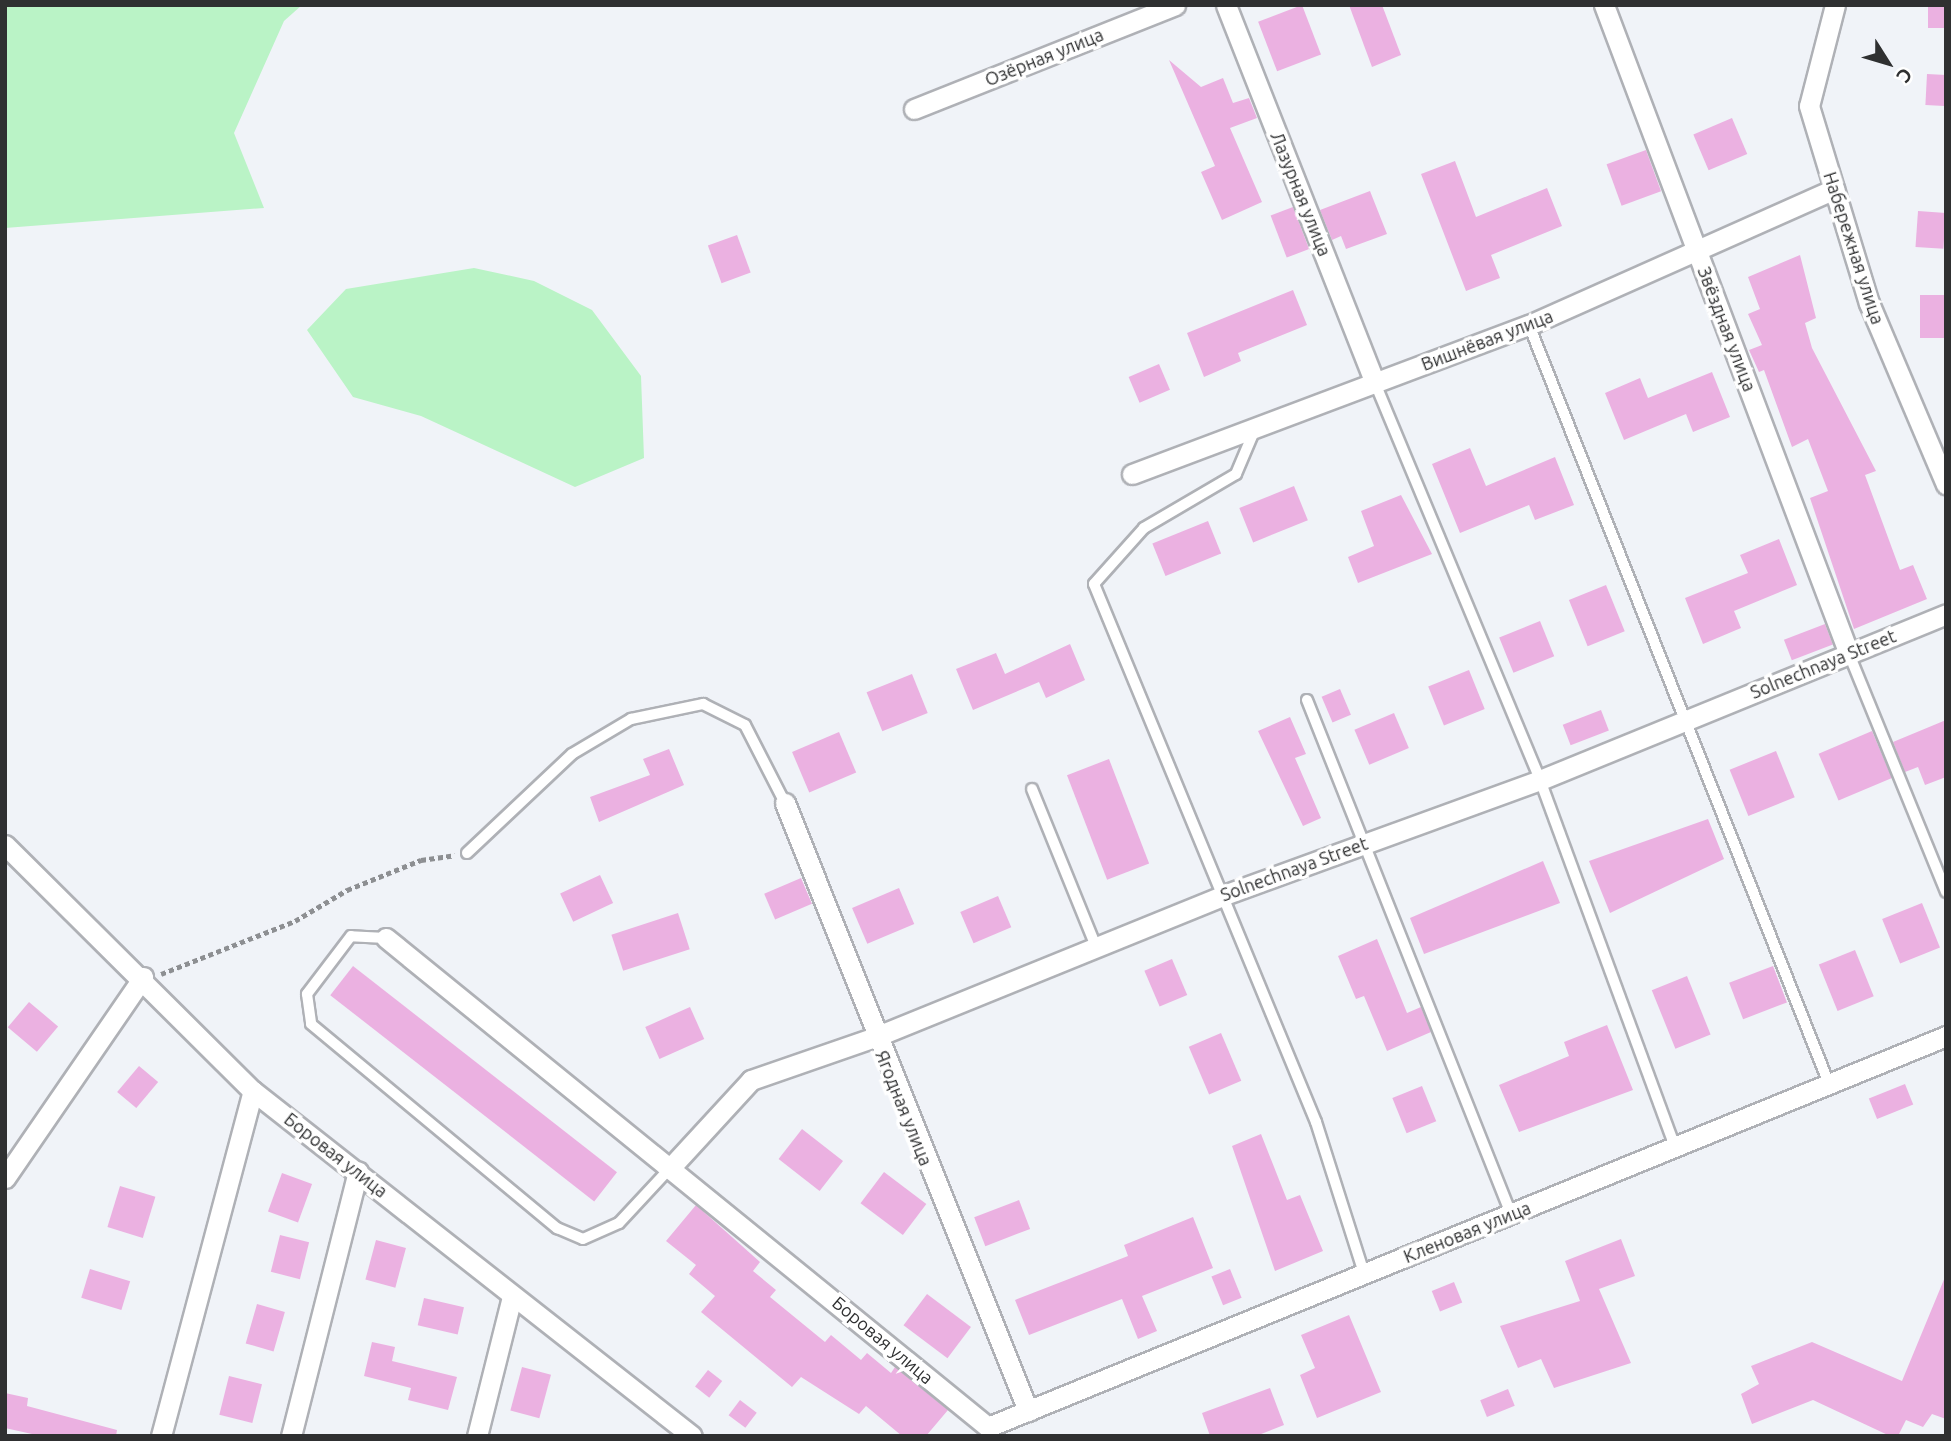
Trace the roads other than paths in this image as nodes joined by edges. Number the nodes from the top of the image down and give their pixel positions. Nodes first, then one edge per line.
1 (1175, 5) edge
2 (1226, 5) edge
3 (1604, 5) edge
4 (1835, 5) edge
5 (914, 109) dead end
6 (1834, 189) junction
7 (1698, 253) junction
8 (1528, 324) junction
9 (1375, 383) junction
10 (1255, 429) junction
11 (1132, 474) dead end
12 (1946, 484) edge
13 (1946, 615) edge
14 (1849, 654) junction
15 (1307, 700) dead end
16 (1681, 722) junction
17 (1539, 780) junction
18 (1032, 789) dead end
19 (785, 803) joint
20 (1364, 844) junction
21 (5, 845) edge
22 (467, 853) road end
23 (1946, 892) edge
24 (1224, 895) junction
25 (386, 938) joint
26 (1096, 947) junction
27 (143, 977) junction
28 (1946, 1036) edge
29 (875, 1037) junction
30 (1829, 1084) junction
31 (253, 1091) junction
32 (1675, 1147) junction
33 (672, 1166) junction
34 (358, 1171) junction
35 (5, 1178) edge
36 (1511, 1214) junction
37 (1364, 1273) junction
38 (512, 1297) junction
39 (1028, 1410) junction
40 (666, 1416) junction
41 (988, 1427) joint
42 (161, 1436) edge
43 (291, 1436) edge
44 (477, 1436) edge
45 (661, 1436) edge
46 (692, 1436) edge

1 - 5 street, Озёрная улица
2 - 9 street, Лазурная улица
3 - 7 street, Звёздная улица
4 - 6 street, Набережная улица
6 - 7 street, Вишнёвая улица
6 - 12 street, Набережная улица
7 - 8 street, Вишнёвая улица
7 - 14 street, Звёздная улица
8 - 9 street, Вишнёвая улица
8 - 16 lane
9 - 10 street, Вишнёвая улица
9 - 17 lane
10 - 11 street, Вишнёвая улица
10 - 24 lane
13 - 14 street, Solnechnaya Street
14 - 16 street, Solnechnaya Street
14 - 23 lane
15 - 20 lane
16 - 17 street, Solnechnaya Street
16 - 30 lane
17 - 20 street, Solnechnaya Street
17 - 32 lane
18 - 26 lane
19 - 22 lane
19 - 29 street, Ягодная улица
20 - 24 street, Solnechnaya Street
20 - 36 lane
21 - 27 street, Боровая улица
24 - 26 street, Solnechnaya Street
24 - 37 lane
25 - 33 street, Боровая улица
25 - 33 lane
26 - 29 street, Solnechnaya Street
27 - 31 street, Боровая улица
27 - 35 street
28 - 30 street, Кленовая улица
29 - 33 street, Solnechnaya Street
29 - 39 street, Ягодная улица
30 - 32 street, Кленовая улица
31 - 34 street, Боровая улица
31 - 42 street
32 - 36 street, Кленовая улица
33 - 41 street, Боровая улица
34 - 38 street, Боровая улица
34 - 43 street
36 - 37 street, Кленовая улица
37 - 39 street, Кленовая улица
38 - 40 street, Боровая улица
38 - 44 street
39 - 41 street, Кленовая улица
40 - 45 street
40 - 46 street, Боровая улица

